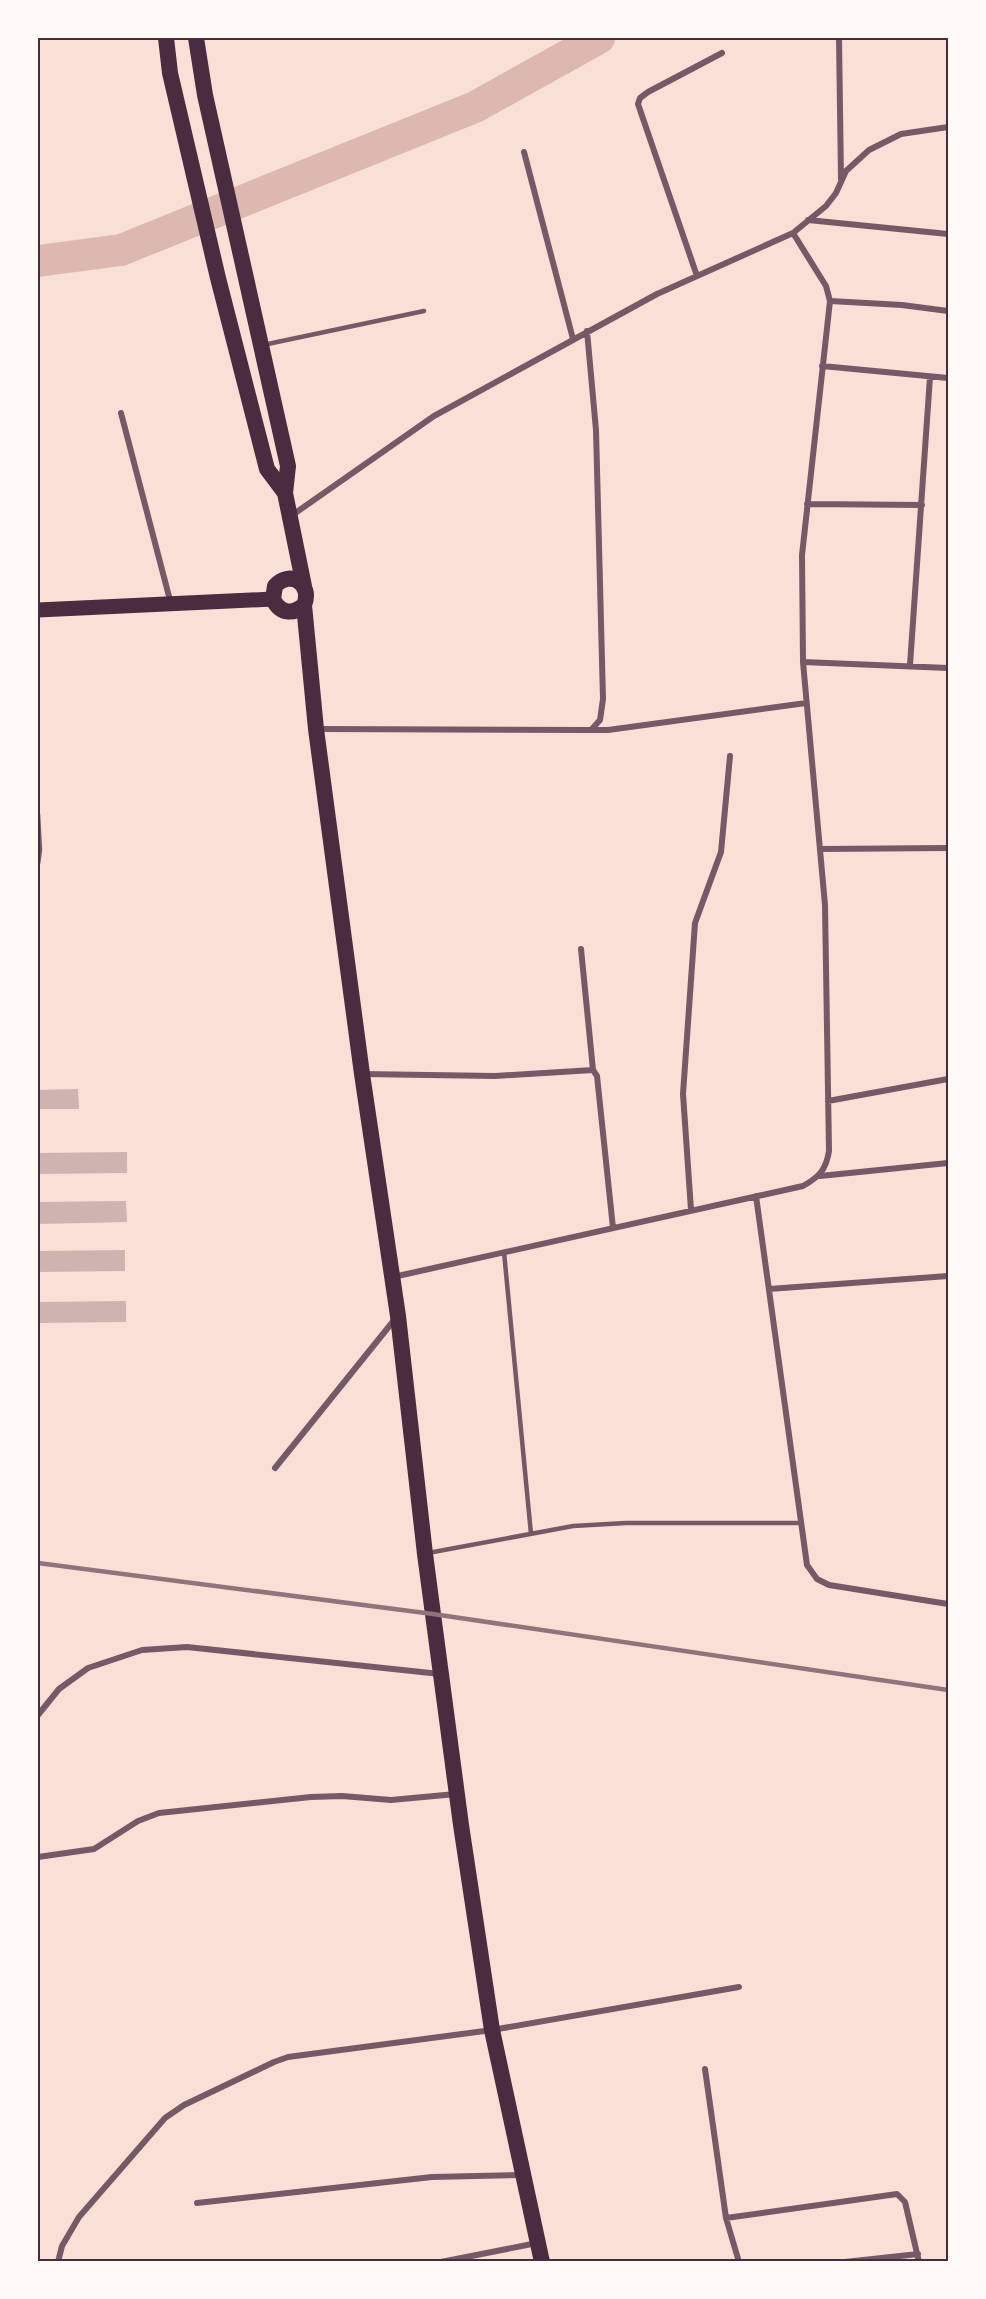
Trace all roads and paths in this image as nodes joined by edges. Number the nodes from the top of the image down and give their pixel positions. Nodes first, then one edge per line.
1 (166, 38) edge
2 (196, 38) edge
3 (838, 38) edge
4 (722, 53) dead end
5 (948, 127) edge
6 (524, 152) dead end
7 (841, 180) junction
8 (808, 220) junction
9 (793, 233) junction
10 (948, 234) edge
11 (697, 276) junction
12 (830, 300) junction
13 (424, 311) dead end
14 (948, 311) edge
15 (587, 332) junction
16 (573, 339) junction
17 (261, 346) junction
18 (822, 366) junction
19 (930, 376) junction
20 (948, 378) edge
21 (121, 412) dead end
22 (285, 493) junction
23 (807, 504) junction
24 (922, 505) junction
25 (290, 516) junction
26 (304, 586) junction
27 (273, 599) junction
28 (171, 604) junction
29 (304, 605) junction
30 (38, 610) edge
31 (803, 662) junction
32 (910, 664) junction
33 (948, 668) edge
34 (806, 703) junction
35 (316, 729) junction
36 (591, 730) junction
37 (730, 756) dead end
38 (38, 814) edge
39 (948, 848) edge
40 (821, 849) junction
41 (38, 864) edge
42 (581, 949) dead end
43 (593, 1070) junction
44 (362, 1074) junction
45 (948, 1079) edge
46 (828, 1101) junction
47 (948, 1163) edge
48 (820, 1176) junction
49 (756, 1196) junction
50 (691, 1210) junction
51 (613, 1228) junction
52 (504, 1252) junction
53 (948, 1276) edge
54 (392, 1277) junction
55 (769, 1289) junction
56 (398, 1316) junction
57 (275, 1468) dead end
58 (801, 1523) junction
59 (531, 1534) junction
60 (425, 1554) junction
61 (948, 1604) edge
62 (441, 1674) junction
63 (38, 1715) edge
64 (457, 1794) junction
65 (38, 1857) edge
66 (739, 1987) dead end
67 (492, 2030) junction
68 (705, 2069) dead end
69 (524, 2175) junction
70 (197, 2203) dead end
71 (726, 2218) junction
72 (538, 2242) junction
73 (918, 2254) junction
74 (58, 2262) edge
75 (441, 2262) edge
76 (542, 2262) edge
77 (739, 2262) edge
78 (845, 2262) edge
79 (919, 2262) edge

1 - 22 highway
2 - 17 highway
3 - 7 street
4 - 11 street
5 - 7 street
6 - 16 street
7 - 8 street
8 - 9 street
8 - 10 street
9 - 11 street
9 - 12 street
11 - 15 street
12 - 14 street
12 - 18 street
13 - 17 lane
15 - 16 street
15 - 36 street
16 - 25 street
17 - 22 highway
18 - 19 street
18 - 23 street
19 - 20 street
19 - 24 street
21 - 28 street
22 - 25 highway
23 - 24 street
23 - 31 street
24 - 32 street
25 - 26 highway
26 - 27 highway
26 - 29 highway
27 - 28 main road
27 - 29 highway
28 - 30 main road
29 - 35 highway
31 - 32 street
31 - 34 street
32 - 33 street
34 - 36 street
34 - 40 street
35 - 36 street
35 - 44 highway
37 - 50 street
38 - 41 lane
39 - 40 street
40 - 46 street
42 - 43 street
43 - 44 street
43 - 51 street
44 - 54 highway
45 - 46 street
46 - 48 street
47 - 48 street
48 - 49 street
49 - 50 street
49 - 55 street
50 - 51 street
51 - 52 street
52 - 54 street
52 - 59 lane
53 - 55 street
54 - 56 highway
55 - 58 street
56 - 57 street
56 - 60 highway
58 - 59 lane
58 - 61 street
59 - 60 lane
60 - 62 highway
62 - 63 street
62 - 64 highway
64 - 65 street
64 - 67 highway
66 - 67 street
67 - 69 highway
67 - 74 street
68 - 71 street
69 - 70 street
69 - 72 highway
71 - 73 street
71 - 77 street
72 - 75 street
72 - 76 highway
73 - 78 street
73 - 79 street

